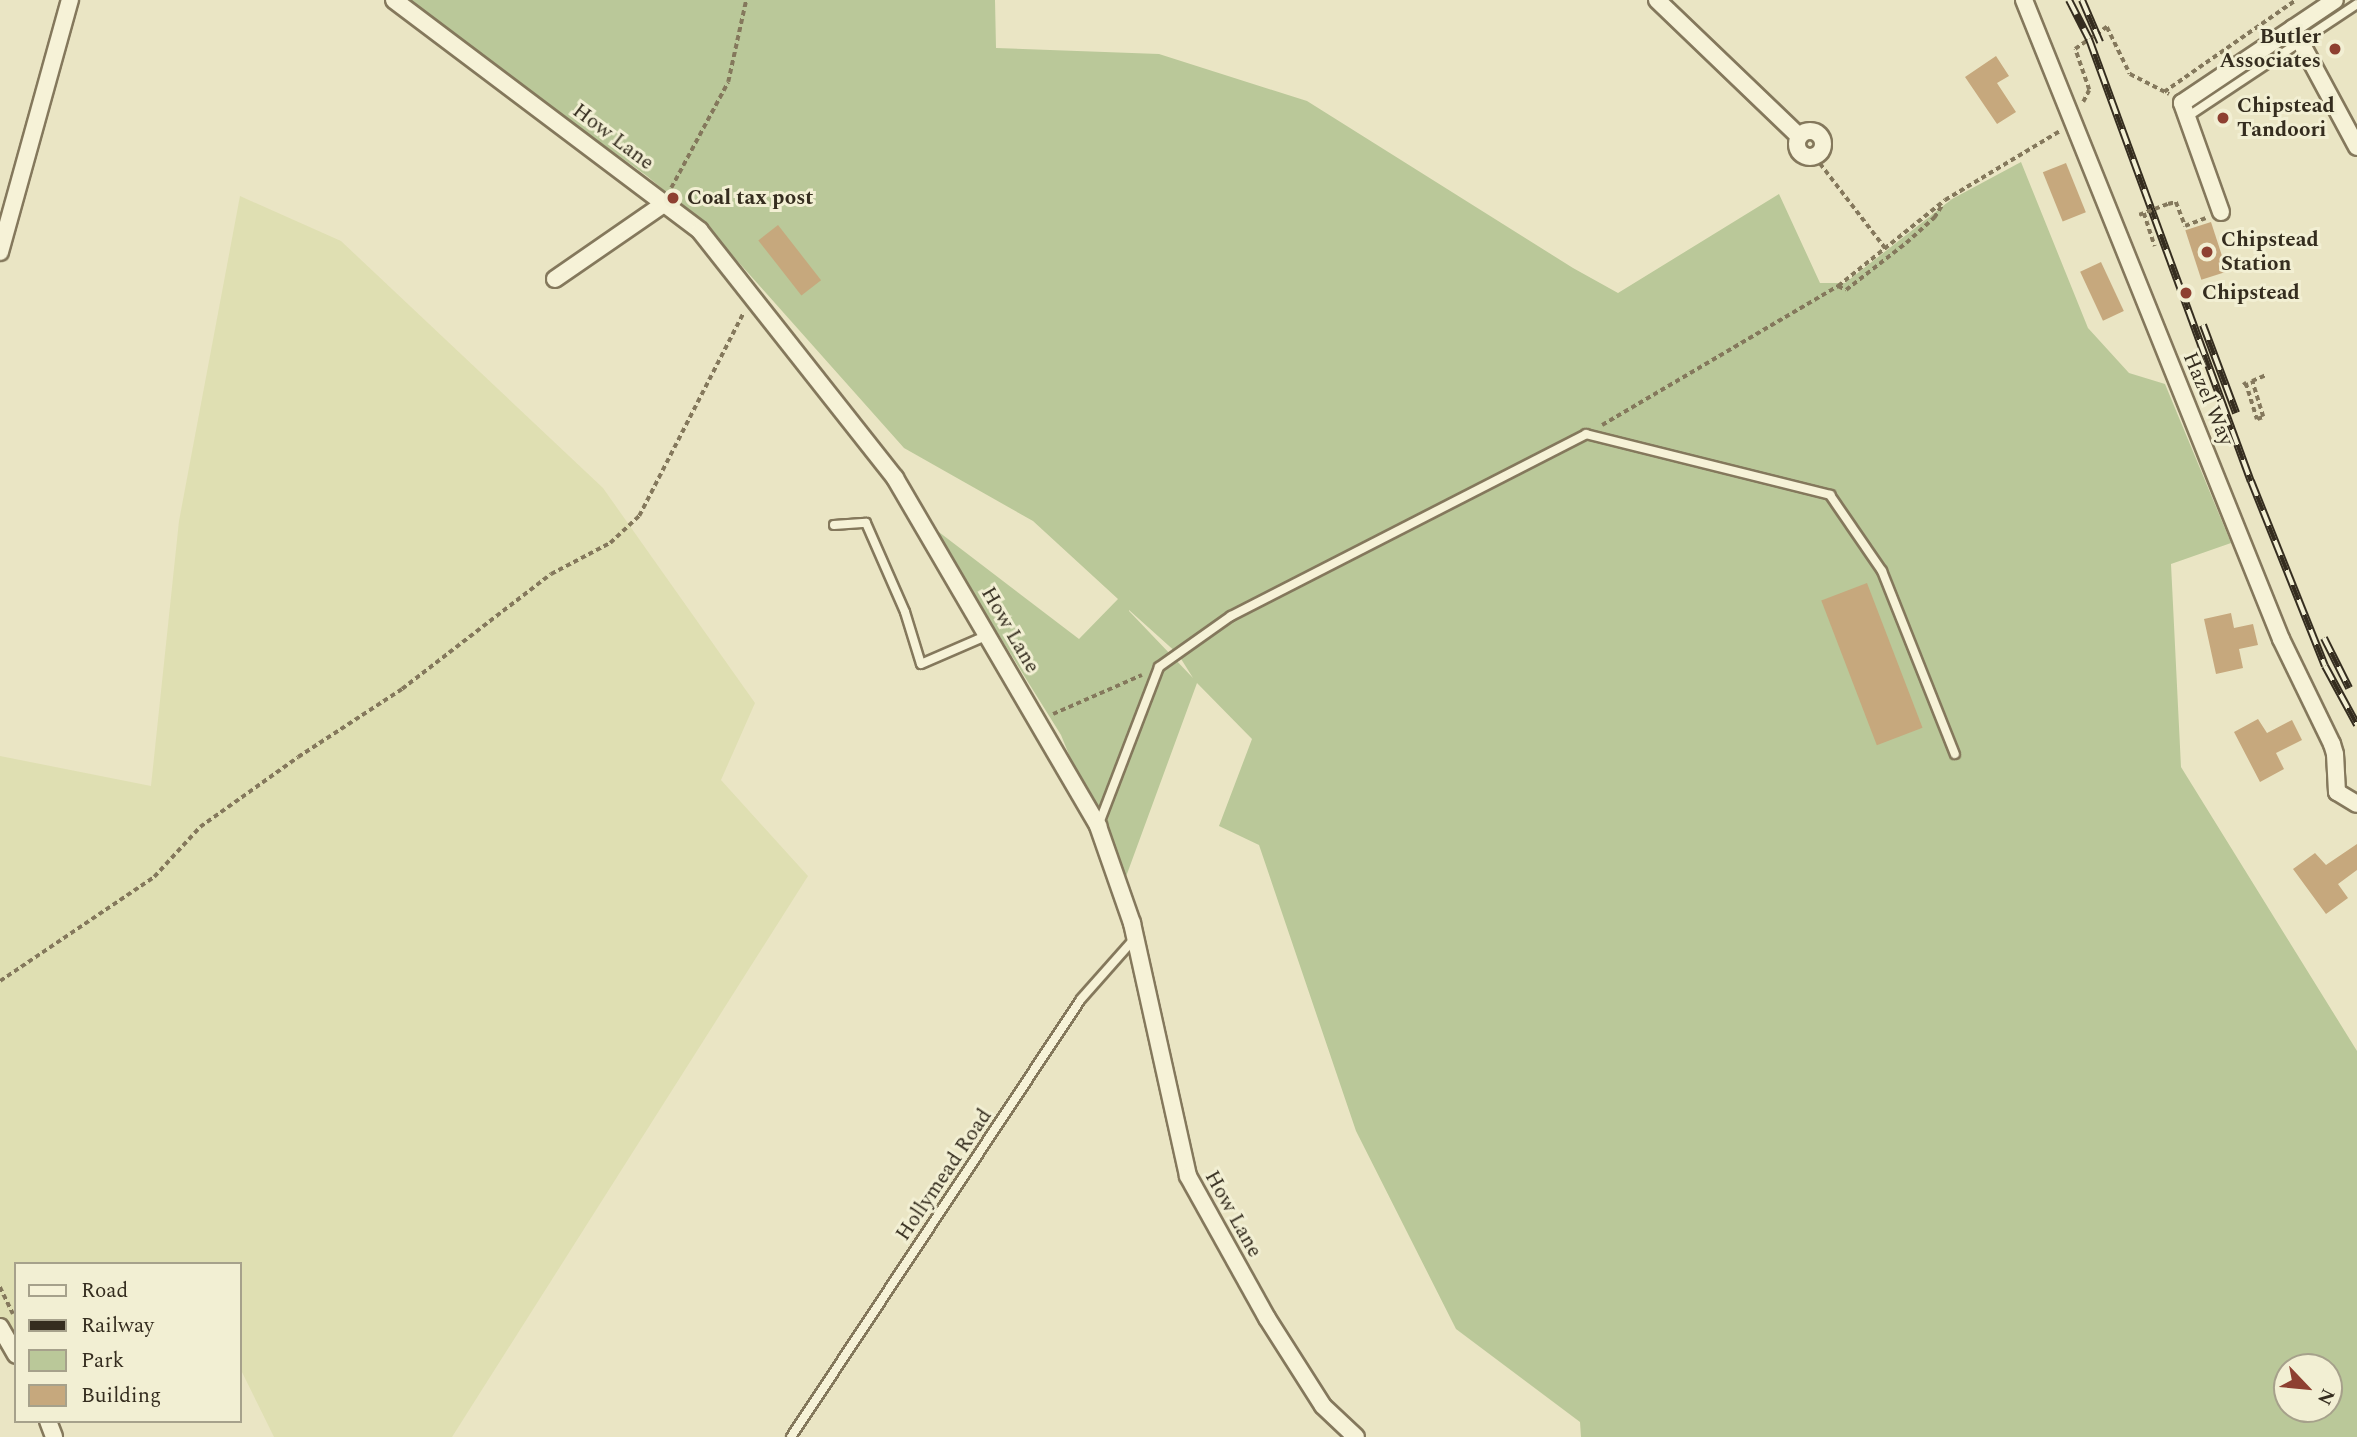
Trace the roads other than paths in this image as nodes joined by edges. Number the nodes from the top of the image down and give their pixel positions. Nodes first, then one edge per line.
1 (70, 0) edge
2 (394, 0) edge
3 (1657, 0) edge
4 (2024, 0) edge
5 (2334, 0) edge
6 (2357, 4) edge
7 (2297, 36) junction
8 (2357, 147) edge
9 (1815, 157) road end
10 (665, 203) junction
11 (2221, 212) road end
12 (0, 252) edge
13 (555, 279) dead end
14 (834, 525) dead end
15 (988, 635) junction
16 (1955, 754) dead end
17 (2357, 804) edge
18 (1098, 826) junction
19 (1135, 938) junction
20 (0, 1327) edge
21 (14, 1352) edge
22 (791, 1437) edge
23 (1356, 1437) edge

1 - 12 street
2 - 10 street, How Lane
3 - 9 street
4 - 17 street, Hazel Way
5 - 7 street
6 - 7 lane
7 - 8 street
7 - 11 street
10 - 13 street
10 - 15 street, How Lane
14 - 15 lane
15 - 18 street, How Lane
16 - 18 lane
18 - 19 street, How Lane
19 - 22 lane, Hollymead Road
19 - 23 street, How Lane
20 - 21 street

